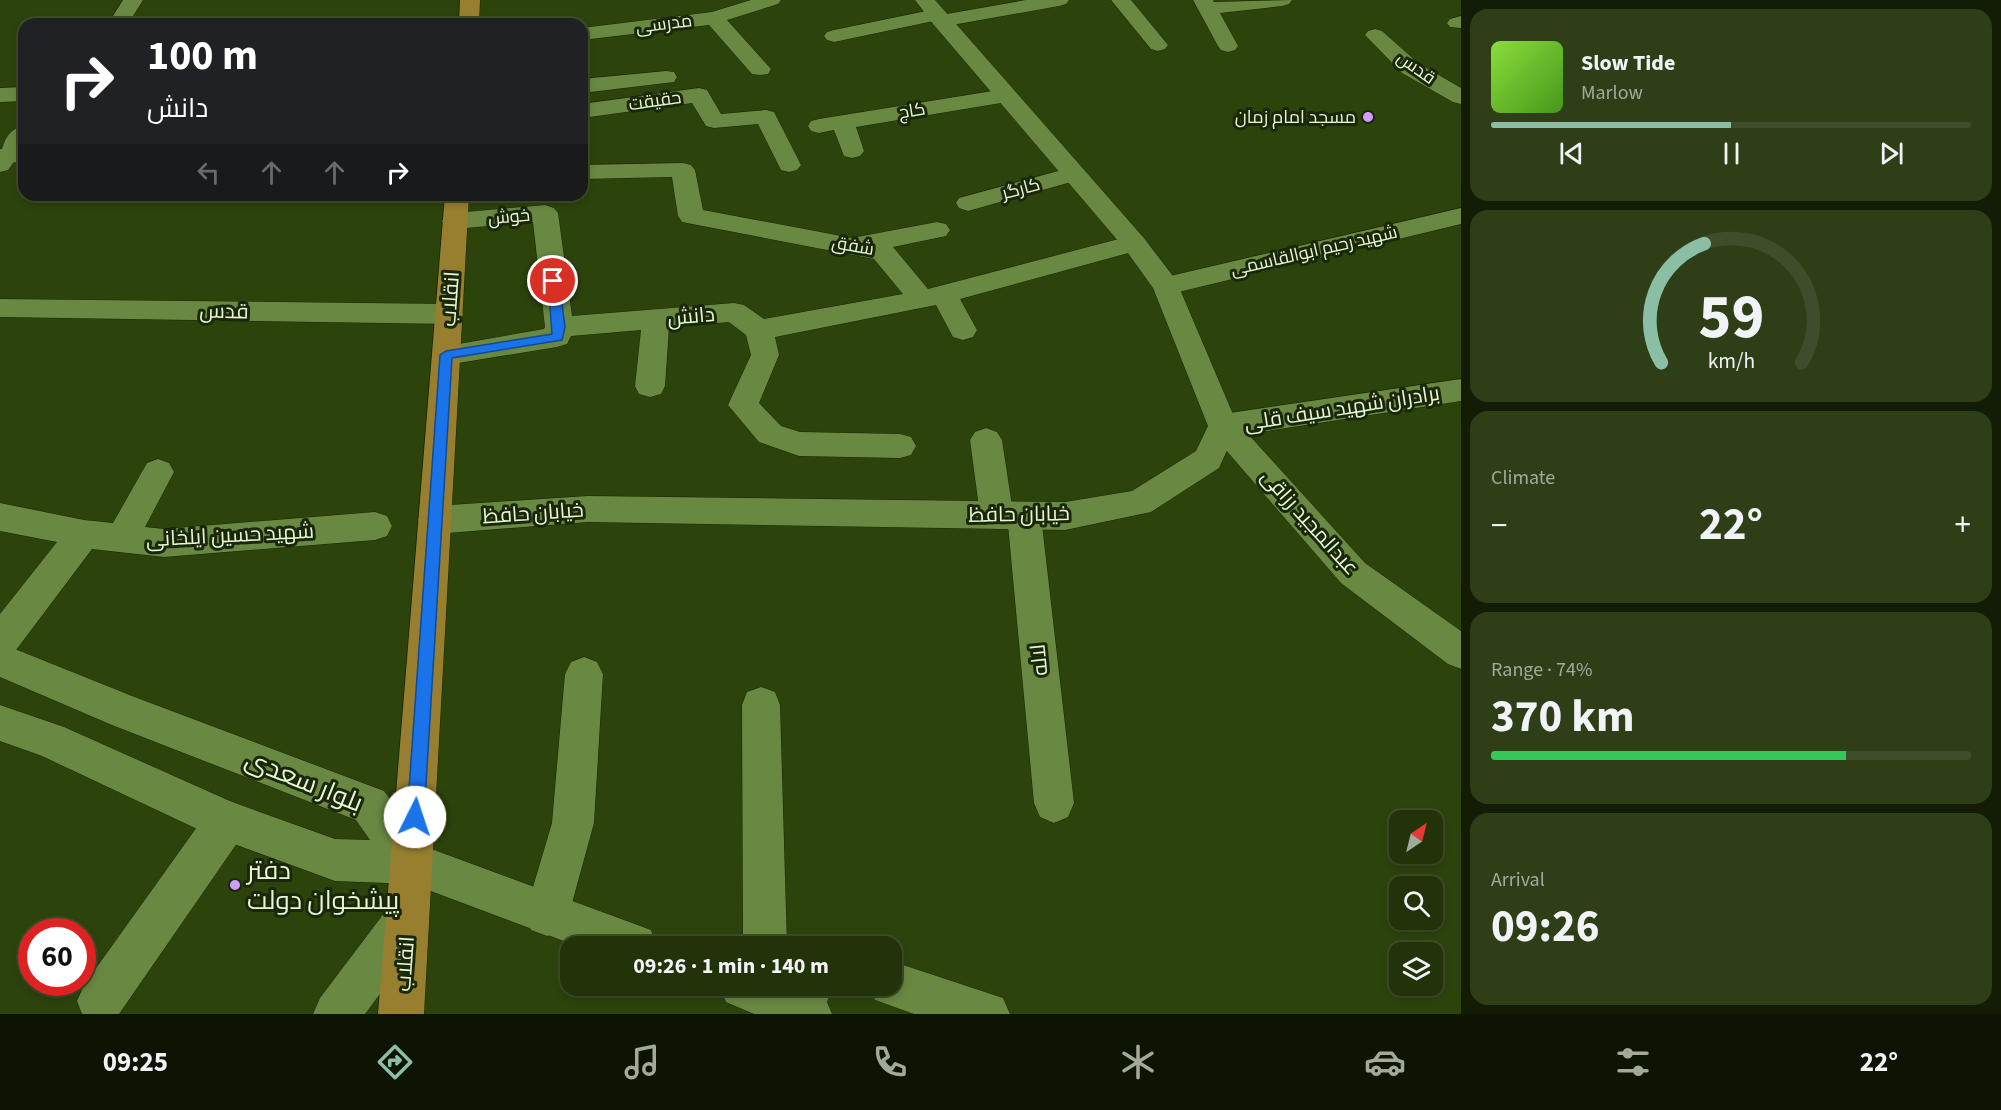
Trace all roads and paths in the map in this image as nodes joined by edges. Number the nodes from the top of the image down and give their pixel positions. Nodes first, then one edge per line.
1 (133, 0) edge
2 (470, 0) edge
3 (771, 0) edge
4 (1059, 0) edge
5 (1121, 0) edge
6 (1281, 0) edge
7 (1206, 4) edge
8 (934, 12) edge
9 (122, 18) edge
10 (468, 18) edge
11 (714, 18) junction
12 (588, 33) edge
13 (1375, 34) dead end
14 (834, 36) dead end
15 (1158, 45) dead end
16 (1228, 46) dead end
17 (760, 69) dead end
18 (666, 77) dead end
19 (588, 85) edge
20 (18, 94) edge
21 (0, 95) edge
22 (1005, 96) junction
23 (1461, 97) edge
24 (588, 110) edge
25 (843, 122) junction
26 (819, 126) dead end
27 (18, 142) edge
28 (852, 151) dead end
29 (8, 158) edge
30 (789, 165) dead end
31 (588, 172) edge
32 (1073, 174) junction
33 (968, 203) dead end
34 (456, 208) edge
35 (1461, 216) edge
36 (937, 231) dead end
37 (1134, 243) junction
38 (852, 246) junction
39 (1166, 285) junction
40 (933, 297) junction
41 (0, 308) edge
42 (449, 314) junction
43 (656, 319) junction
44 (759, 330) junction
45 (963, 330) dead end
46 (558, 332) junction
47 (446, 355) junction
48 (651, 386) dead end
49 (1461, 390) edge
50 (1223, 426) junction
51 (986, 441) dead end
52 (900, 446) dead end
53 (158, 472) dead end
54 (1011, 516) junction
55 (0, 517) edge
56 (435, 520) junction
57 (375, 526) dead end
58 (84, 534) junction
59 (122, 539) junction
60 (0, 642) edge
61 (1461, 652) edge
62 (0, 660) edge
63 (584, 674) dead end
64 (760, 705) dead end
65 (0, 723) edge
66 (1054, 803) dead end
67 (227, 821) junction
68 (412, 863) junction
69 (547, 914) junction
70 (407, 920) junction
71 (608, 936) edge
72 (765, 936) edge
73 (902, 987) edge
74 (773, 996) edge
75 (100, 1001) dead end
76 (336, 1014) edge
77 (401, 1014) edge
78 (808, 1014) edge
79 (987, 1014) edge

1 - 9 street
2 - 10 main road
3 - 11 street
4 - 8 street
5 - 15 street
6 - 7 street
7 - 16 street
8 - 14 street
8 - 22 street
11 - 12 street, مدرسی
11 - 17 street, مدرسی
13 - 23 street, قدس
18 - 19 street
20 - 21 street
22 - 25 street, کاج
22 - 32 street
24 - 30 street, حقیقت
25 - 26 street, کاج
25 - 28 street
27 - 29 street
31 - 38 street, شفق
32 - 33 street, کارگر
32 - 37 street
34 - 42 main road, انقلاب
34 - 46 street, خوش
35 - 39 street, شهید رحیم ابوالقاسمی
36 - 38 street
37 - 39 street
37 - 40 street
38 - 40 street, شفق
39 - 50 street
40 - 44 street
40 - 45 street, شفق
41 - 42 street, قدس
42 - 47 main road, انقلاب
43 - 44 street, دانش
43 - 46 street, دانش
43 - 48 street
44 - 52 street
46 - 47 street, دانش
47 - 56 main road, انقلاب
49 - 50 street, برادران شهید سیف قلی
50 - 54 street, خیابان حافظ
50 - 61 street, عبدالمجید رزاقی
51 - 54 street, لاله
53 - 59 street
54 - 56 street, خیابان حافظ
54 - 66 street, لاله
55 - 58 street, شهید حسین ایلخانی
56 - 68 main road, انقلاب
57 - 59 street, شهید حسین ایلخانی
58 - 59 street, شهید حسین ایلخانی
58 - 60 street
62 - 68 street, بلوار سعدی
63 - 69 street
64 - 72 street
65 - 67 street
67 - 68 street
67 - 75 street
68 - 69 street
68 - 70 main road, انقلاب
69 - 71 street
70 - 76 street
70 - 77 main road, انقلاب
73 - 79 street
74 - 78 street

